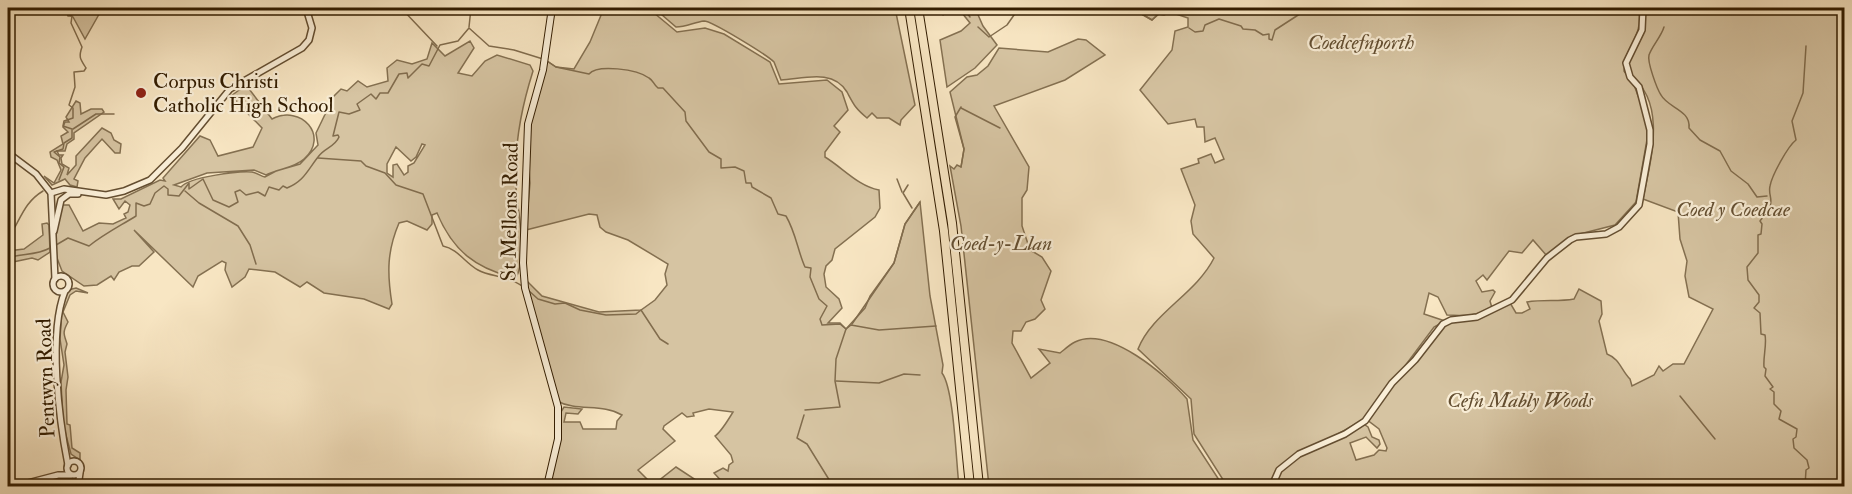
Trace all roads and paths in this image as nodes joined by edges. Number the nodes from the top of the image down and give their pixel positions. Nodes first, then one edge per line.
1 (306, 8) edge
2 (552, 8) edge
3 (909, 8) edge
4 (918, 8) edge
5 (1643, 8) edge
6 (8, 153) edge
7 (85, 192) junction
8 (51, 193) junction
9 (53, 235) junction
10 (55, 263) junction
11 (63, 276) junction
12 (55, 279) junction
13 (57, 291) junction
14 (65, 291) junction
15 (60, 305) junction
16 (66, 449) junction
17 (76, 461) junction
18 (68, 465) junction
19 (80, 473) junction
20 (58, 475) junction
21 (72, 475) junction
22 (16, 486) edge
23 (78, 486) edge
24 (547, 486) edge
25 (970, 486) edge
26 (979, 486) edge
27 (1272, 486) edge

1 - 7 street
2 - 24 main road, St Mellons Road
3 - 25 highway
4 - 26 highway
5 - 27 street
6 - 8 street
7 - 8 street
7 - 9 street
8 - 9 street
9 - 10 street
10 - 11 street
10 - 12 street
11 - 12 street
11 - 14 street
12 - 13 street
13 - 14 street
13 - 15 street, Pentwyn Road
14 - 15 street, Pentwyn Road
15 - 16 street, Pentwyn Road
16 - 17 street, Pentwyn Road
16 - 18 street, Pentwyn Road
17 - 18 street, Pentwyn Road
17 - 19 street, Pentwyn Road
18 - 20 street
18 - 21 street, Pentwyn Road
19 - 21 street
19 - 23 street, Pentwyn Road
20 - 21 street
20 - 22 street
21 - 23 street, Pentwyn Road

